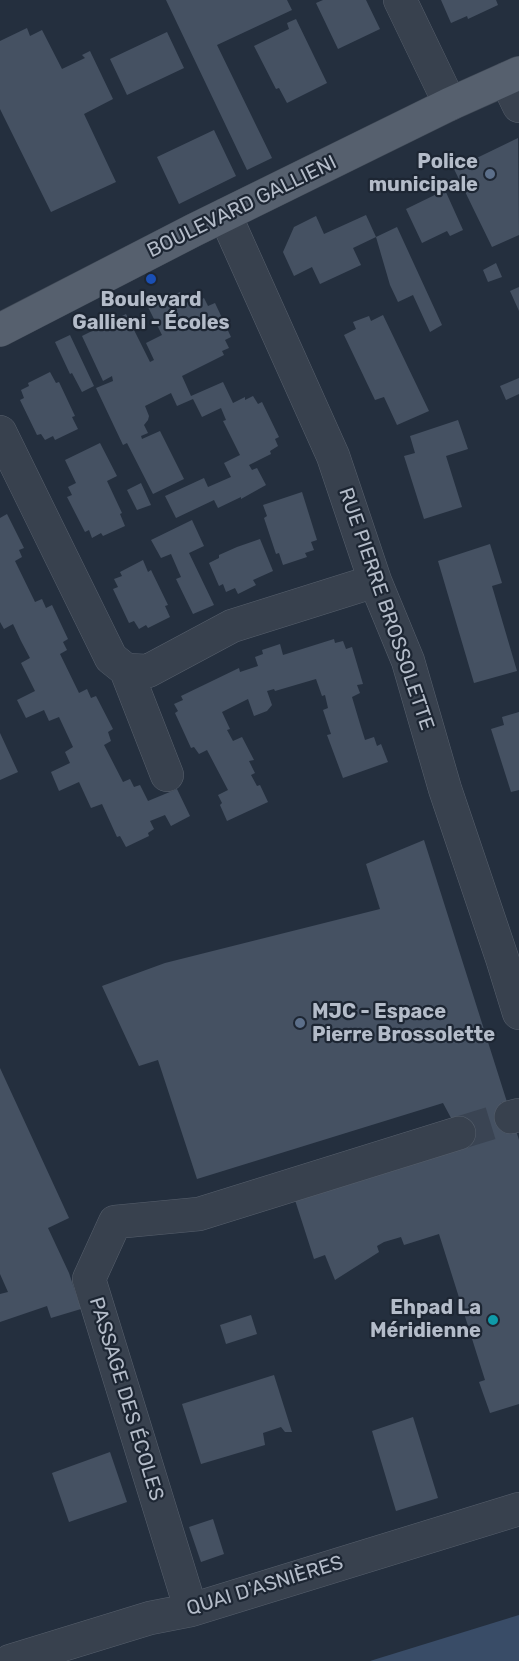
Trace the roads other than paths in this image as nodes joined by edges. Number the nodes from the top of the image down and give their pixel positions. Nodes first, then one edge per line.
1 (400, 0) edge
2 (515, 86) edge
3 (450, 104) junction
4 (225, 215) junction
5 (0, 330) edge
6 (0, 432) edge
7 (375, 581) junction
8 (126, 670) junction
9 (167, 775) dead end
10 (519, 1014) edge
11 (459, 1133) tunnel mouth
12 (519, 1509) edge
13 (191, 1610) junction
14 (10, 1661) edge

1 - 3 street
2 - 3 main road, BOULEVARD GALLIENI
3 - 4 main road, BOULEVARD GALLIENI
4 - 5 main road, BOULEVARD GALLIENI
4 - 7 street, RUE PIERRE BROSSOLETTE
6 - 8 street
7 - 8 street
7 - 10 street, RUE PIERRE BROSSOLETTE
8 - 9 street
11 - 13 street, PASSAGE DES ÉCOLES
12 - 13 street, QUAI D'ASNIÈRES
13 - 14 street, QUAI D'ASNIÈRES

